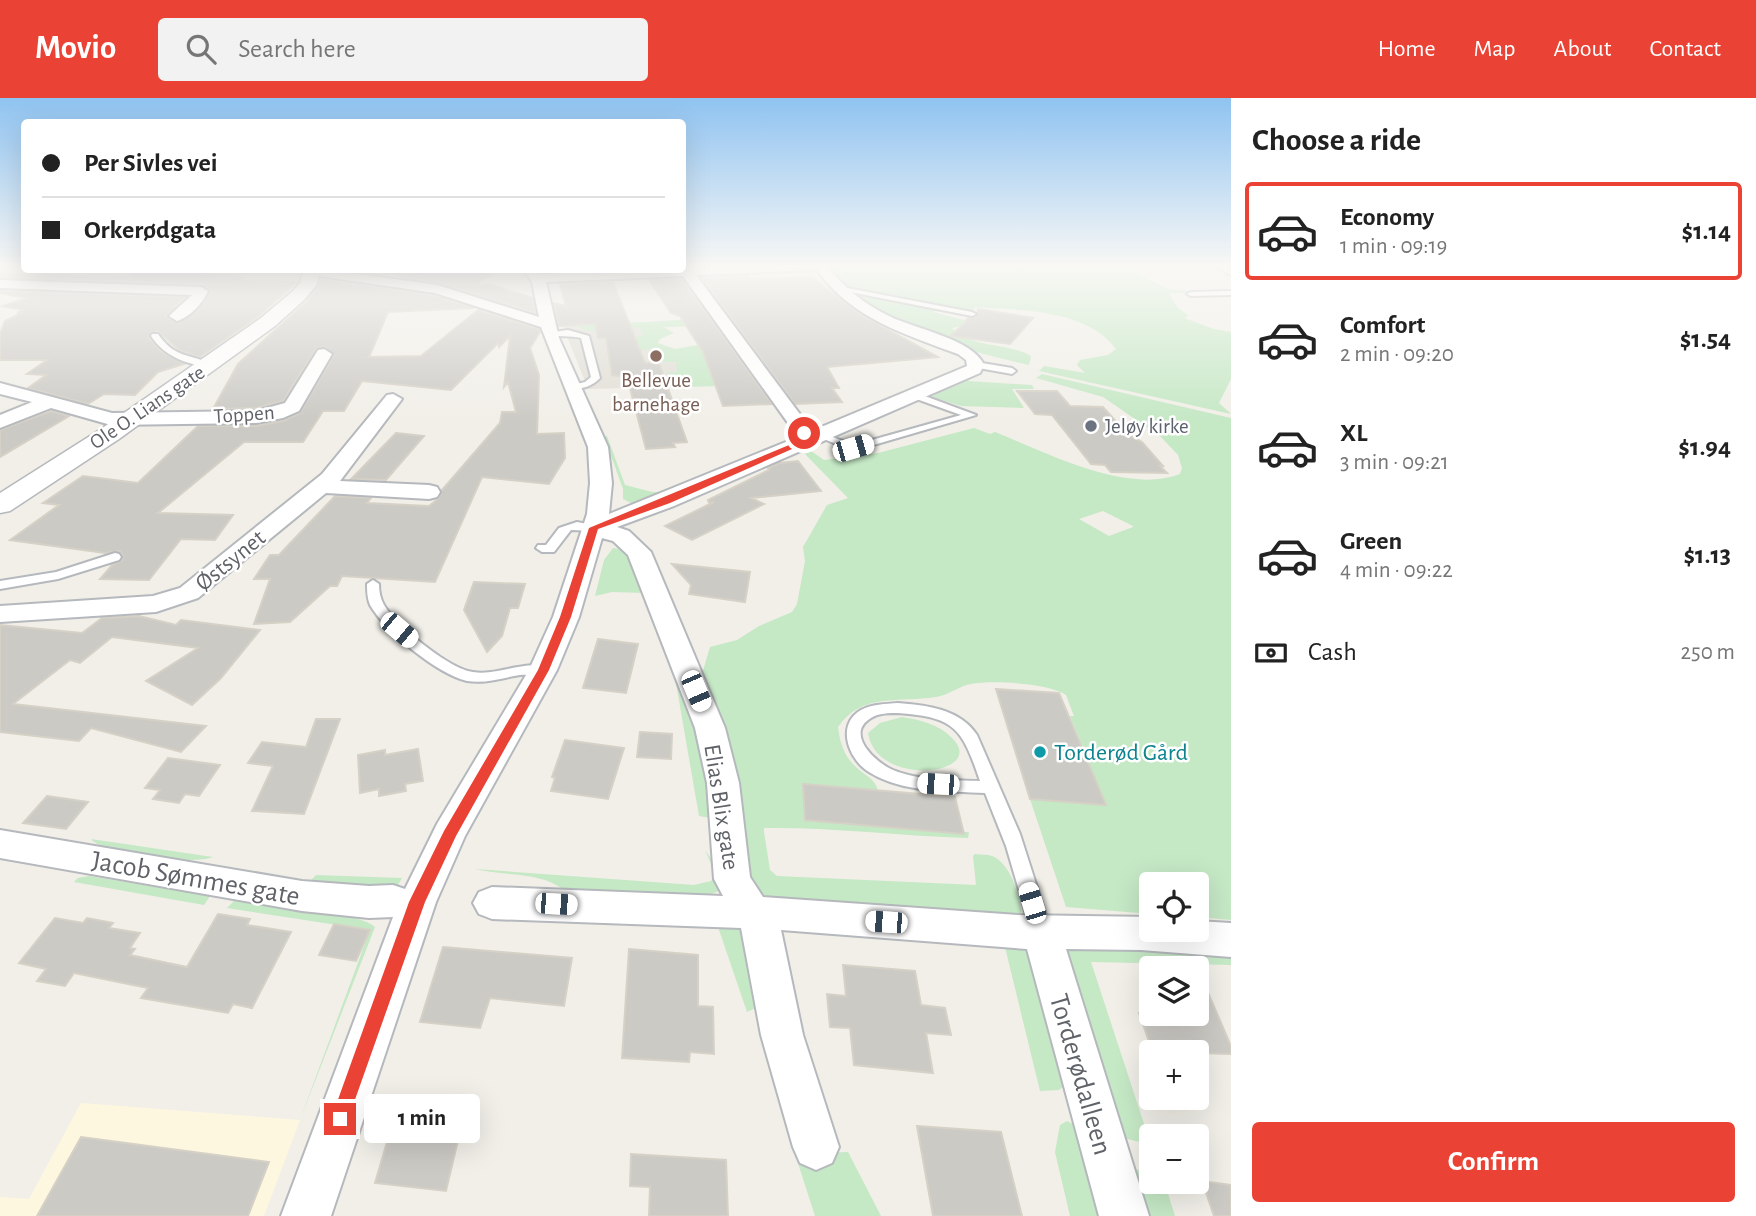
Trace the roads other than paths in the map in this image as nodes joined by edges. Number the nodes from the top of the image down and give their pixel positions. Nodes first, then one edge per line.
1 (274, 317) edge
2 (523, 317) edge
3 (545, 317) edge
4 (720, 317) edge
5 (885, 317) edge
6 (548, 327) junction
7 (155, 336) dead end
8 (324, 354) dead end
9 (209, 365) junction
10 (976, 365) junction
11 (1012, 372) dead end
12 (0, 388) edge
13 (914, 395) junction
14 (393, 399) dead end
15 (50, 402) junction
16 (131, 419) junction
17 (0, 422) edge
18 (816, 437) junction
19 (321, 486) junction
20 (429, 492) dead end
21 (0, 505) edge
22 (594, 528) junction
23 (541, 548) dead end
24 (116, 557) dead end
25 (373, 584) dead end
26 (0, 585) edge
27 (0, 614) edge
28 (544, 670) junction
29 (991, 787) junction
30 (0, 844) edge
31 (393, 901) dead end
32 (492, 903) dead end
33 (754, 913) junction
34 (1042, 932) junction
35 (1231, 940) edge
36 (816, 1147) dead end
37 (306, 1216) edge
38 (1124, 1216) edge

1 - 9 street, Ole O. Lians gate
2 - 6 street
3 - 6 street
4 - 18 street
5 - 10 street
6 - 22 street
7 - 9 lane
8 - 16 street, Toppen
9 - 16 street, Ole O. Lians gate
10 - 11 lane
10 - 13 street
12 - 15 street, Toppen
13 - 18 street
13 - 18 lane
14 - 19 street, Østsynet
15 - 16 street, Toppen
15 - 17 street
16 - 21 street, Ole O. Lians gate
18 - 22 street
19 - 20 street
19 - 27 street, Østsynet
22 - 23 lane
22 - 28 street
22 - 33 street, Elias Blix gate
24 - 26 lane
25 - 28 lane
28 - 37 street
29 - 29 lane
29 - 34 lane
30 - 31 street, Jacob Sømmes gate
32 - 33 street
33 - 34 street
33 - 36 street, Elias Blix gate
34 - 35 street
34 - 38 street, Torderødalleen

